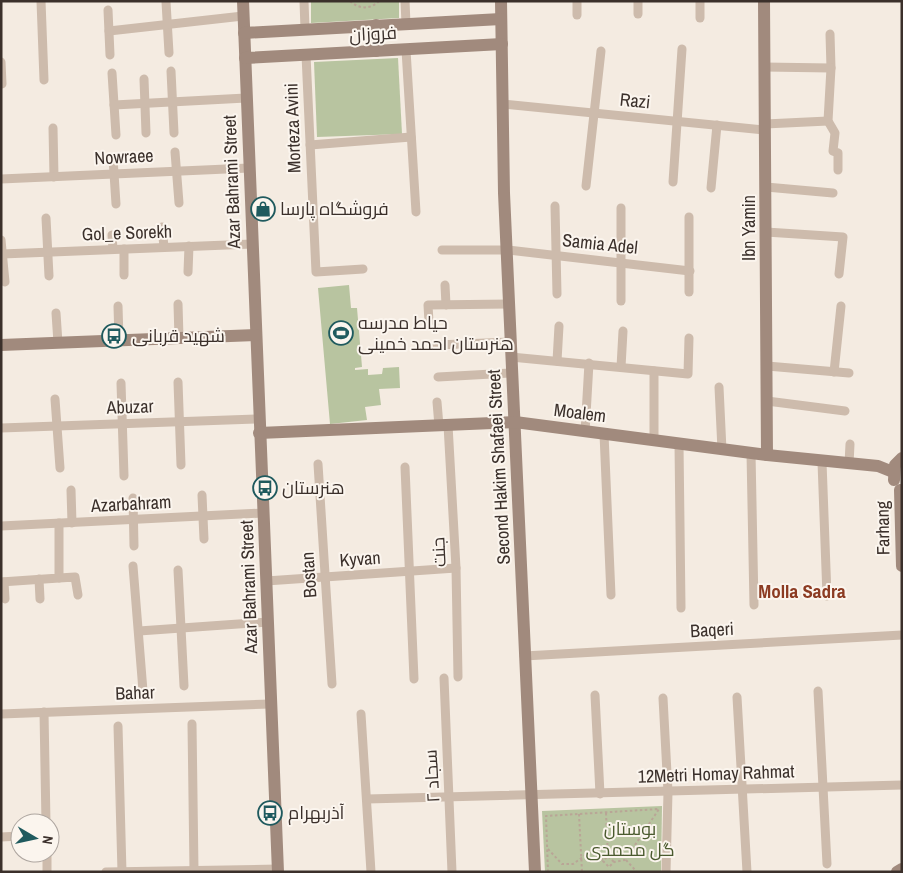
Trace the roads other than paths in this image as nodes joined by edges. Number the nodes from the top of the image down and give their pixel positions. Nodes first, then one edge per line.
1 (41, 1) edge
2 (243, 1) edge
3 (304, 1) edge
4 (405, 1) edge
5 (501, 1) edge
6 (577, 1) edge
7 (638, 1) edge
8 (700, 1) edge
9 (764, 1) edge
10 (166, 2) edge
11 (108, 10) dead end
12 (638, 14) dead end
13 (577, 15) dead end
14 (243, 16) junction
15 (502, 18) junction
16 (700, 18) dead end
17 (481, 21) junction
18 (167, 24) junction
19 (406, 24) junction
20 (376, 25) junction
21 (306, 29) junction
22 (109, 31) junction
23 (263, 31) junction
24 (244, 33) junction
25 (830, 34) dead end
26 (482, 44) junction
27 (502, 44) junction
28 (682, 49) dead end
29 (406, 50) junction
30 (376, 51) junction
31 (600, 51) dead end
32 (169, 53) dead end
33 (110, 55) dead end
34 (306, 55) junction
35 (245, 58) junction
36 (265, 58) junction
37 (1, 62) edge
38 (764, 67) junction
39 (831, 68) junction
40 (171, 71) dead end
41 (112, 73) dead end
42 (144, 79) dead end
43 (44, 80) dead end
44 (2, 84) edge
45 (246, 98) junction
46 (173, 102) junction
47 (144, 103) junction
48 (503, 104) junction
49 (114, 105) junction
50 (596, 113) junction
51 (678, 121) junction
52 (828, 121) junction
53 (717, 125) junction
54 (765, 127) junction
55 (53, 128) dead end
56 (146, 133) dead end
57 (174, 133) dead end
58 (116, 135) dead end
59 (411, 137) junction
60 (310, 145) junction
61 (175, 152) dead end
62 (113, 158) dead end
63 (249, 168) junction
64 (838, 170) dead end
65 (177, 171) junction
66 (114, 174) junction
67 (54, 177) junction
68 (1, 179) edge
69 (673, 182) dead end
70 (586, 186) dead end
71 (766, 187) junction
72 (711, 188) dead end
73 (833, 193) dead end
74 (180, 203) dead end
75 (116, 204) dead end
76 (554, 206) dead end
77 (621, 208) dead end
78 (416, 212) dead end
79 (689, 217) dead end
80 (46, 218) dead end
81 (162, 228) dead end
82 (766, 232) junction
83 (112, 236) dead end
84 (1, 240) edge
85 (252, 244) junction
86 (189, 246) junction
87 (164, 247) junction
88 (113, 249) junction
89 (124, 249) junction
90 (442, 250) dead end
91 (508, 250) junction
92 (49, 252) junction
93 (2, 254) edge
94 (556, 256) junction
95 (621, 262) junction
96 (363, 269) dead end
97 (690, 271) junction
98 (188, 272) dead end
99 (839, 274) dead end
100 (124, 275) dead end
101 (49, 276) dead end
102 (5, 282) dead end
103 (445, 285) dead end
104 (690, 292) dead end
105 (557, 294) dead end
106 (621, 301) dead end
107 (178, 304) dead end
108 (509, 304) junction
109 (446, 305) junction
110 (118, 306) dead end
111 (841, 306) dead end
112 (56, 313) dead end
113 (429, 322) dead end
114 (559, 326) dead end
115 (623, 331) dead end
116 (256, 335) junction
117 (179, 338) junction
118 (689, 338) dead end
119 (120, 340) junction
120 (511, 342) junction
121 (58, 343) junction
122 (1, 345) edge
123 (437, 345) dead end
124 (512, 357) junction
125 (557, 361) junction
126 (589, 364) junction
127 (767, 366) junction
128 (621, 367) junction
129 (654, 371) junction
130 (834, 372) junction
131 (512, 373) junction
132 (849, 373) dead end
133 (438, 377) dead end
134 (178, 382) dead end
135 (121, 383) dead end
136 (719, 387) dead end
137 (56, 399) dead end
138 (767, 401) junction
139 (437, 402) dead end
140 (845, 410) dead end
141 (259, 419) junction
142 (181, 422) junction
143 (514, 422) junction
144 (124, 424) junction
145 (443, 425) junction
146 (58, 426) junction
147 (1, 428) edge
148 (585, 432) junction
149 (259, 433) junction
150 (604, 434) junction
151 (654, 441) junction
152 (679, 444) junction
153 (850, 444) dead end
154 (722, 450) junction
155 (751, 453) junction
156 (767, 455) junction
157 (902, 458) edge
158 (822, 462) junction
159 (318, 464) dead end
160 (849, 464) junction
161 (181, 465) dead end
162 (405, 467) dead end
163 (60, 468) dead end
164 (893, 472) junction
165 (124, 476) dead end
166 (71, 490) dead end
167 (901, 490) edge
168 (202, 495) dead end
169 (133, 498) dead end
170 (263, 513) junction
171 (204, 516) junction
172 (135, 520) junction
173 (72, 523) junction
174 (59, 524) junction
175 (1, 526) edge
176 (204, 539) dead end
177 (134, 546) dead end
178 (133, 566) dead end
179 (902, 566) edge
180 (456, 568) junction
181 (178, 570) dead end
182 (411, 572) junction
183 (325, 577) junction
184 (59, 578) junction
185 (39, 579) junction
186 (266, 581) junction
187 (3, 582) edge
188 (78, 595) dead end
189 (611, 595) dead end
190 (827, 596) dead end
191 (5, 599) dead end
192 (40, 599) dead end
193 (754, 605) dead end
194 (681, 608) dead end
195 (268, 622) junction
196 (182, 628) junction
197 (139, 631) junction
198 (902, 635) edge
199 (524, 656) junction
200 (458, 677) dead end
201 (444, 678) dead end
202 (414, 680) dead end
203 (332, 684) dead end
204 (184, 686) dead end
205 (818, 690) dead end
206 (143, 692) dead end
207 (596, 695) dead end
208 (737, 697) dead end
209 (663, 698) dead end
210 (270, 704) junction
211 (44, 712) junction
212 (1, 714) edge
213 (361, 714) dead end
214 (192, 724) dead end
215 (118, 726) dead end
216 (902, 785) edge
217 (822, 788) junction
218 (741, 790) junction
219 (668, 792) junction
220 (531, 793) junction
221 (600, 794) junction
222 (449, 795) junction
223 (367, 799) junction
224 (46, 813) edge
225 (827, 864) dead end
226 (902, 869) edge
227 (194, 870) junction
228 (278, 870) edge
229 (106, 872) edge
230 (122, 872) edge
231 (371, 872) edge
232 (452, 872) edge
233 (535, 872) edge
234 (666, 872) edge
235 (747, 872) edge
236 (897, 872) edge

1 - 43 street
2 - 14 street, Azar Bahrami Street
3 - 21 street
4 - 19 street
5 - 15 street, Second Hakim Shafaei Street
6 - 13 street
7 - 12 street
8 - 16 street
9 - 38 street, Ibn Yamin
10 - 18 street
11 - 22 street
14 - 18 street
14 - 24 street, Azar Bahrami Street
15 - 17 street, فروزان
15 - 27 street, Second Hakim Shafaei Street
17 - 19 street, فروزان
17 - 26 street
18 - 22 street
18 - 32 street
19 - 20 street, فروزان
20 - 21 street, فروزان
20 - 30 street
21 - 23 street, فروزان
22 - 33 street
23 - 24 street, فروزان
23 - 36 street
24 - 35 street, Azar Bahrami Street
25 - 39 street
26 - 27 street, فروزان
26 - 29 street, فروزان
27 - 48 street, Second Hakim Shafaei Street
28 - 51 street
29 - 30 street, فروزان
29 - 59 street
30 - 34 street, فروزان
31 - 50 street
34 - 36 street, فروزان
34 - 60 street, Morteza Avini
35 - 36 street, فروزان
35 - 45 street, Azar Bahrami Street
37 - 44 street
38 - 39 street
38 - 54 street, Ibn Yamin
39 - 52 street
40 - 46 street
41 - 49 street
42 - 47 street
45 - 46 street
45 - 63 street, Azar Bahrami Street
46 - 47 street
46 - 57 street
47 - 49 street
47 - 56 street
48 - 50 street, Razi
48 - 91 street, Second Hakim Shafaei Street
49 - 58 street
50 - 51 street, Razi
50 - 70 street
51 - 53 street, Razi
51 - 69 street
52 - 54 street, Razi
52 - 64 street
53 - 54 street, Razi
53 - 72 street
54 - 71 street, Ibn Yamin
55 - 67 street
59 - 60 street
59 - 78 street
60 - 96 street, Morteza Avini
61 - 65 street
62 - 66 street
63 - 65 street, Nowraee
63 - 85 street, Azar Bahrami Street
65 - 66 street, Nowraee
65 - 74 street
66 - 67 street, Nowraee
66 - 75 street
67 - 68 street, Nowraee
71 - 73 street
71 - 82 street, Ibn Yamin
76 - 94 street
77 - 95 street
79 - 97 street
80 - 92 street
81 - 87 street
82 - 99 street
82 - 127 street, Ibn Yamin
83 - 88 street
84 - 93 street
85 - 86 street, Gol_e Sorekh
85 - 116 street, Azar Bahrami Street
86 - 87 street, Gol_e Sorekh
86 - 98 street
87 - 89 street, Gol_e Sorekh
88 - 89 street, Gol_e Sorekh
88 - 92 street, Gol_e Sorekh
89 - 100 street
90 - 91 street, Samia Adel
91 - 94 street, Samia Adel
91 - 108 street, Second Hakim Shafaei Street
92 - 93 street, Gol_e Sorekh
92 - 101 street
93 - 102 street
94 - 95 street, Samia Adel
94 - 105 street
95 - 97 street, Samia Adel
95 - 106 street
97 - 104 street
103 - 109 street
107 - 117 street
108 - 109 street
108 - 120 street, Second Hakim Shafaei Street
109 - 113 street
110 - 119 street
111 - 130 street
112 - 121 street
114 - 125 street
115 - 128 street
116 - 117 street
116 - 141 street, Azar Bahrami Street
117 - 119 street
118 - 129 street
119 - 121 street
120 - 123 street
120 - 124 street, Second Hakim Shafaei Street
121 - 122 street
124 - 125 street
124 - 131 street, Second Hakim Shafaei Street
125 - 126 street
126 - 128 street
126 - 148 street
127 - 130 street
127 - 138 street, Ibn Yamin
128 - 129 street
129 - 151 street
130 - 132 street
131 - 133 street
131 - 143 street, Second Hakim Shafaei Street
134 - 142 street
135 - 144 street
136 - 154 street
137 - 146 street
138 - 140 street
138 - 156 street, Ibn Yamin
139 - 145 street, جنت
141 - 142 street, Abuzar
141 - 149 street, Azar Bahrami Street
142 - 144 street, Abuzar
142 - 161 street
143 - 145 street, Moalem
143 - 148 street, Moalem
143 - 199 street, Second Hakim Shafaei Street
144 - 146 street, Abuzar
144 - 165 street
145 - 149 street, Moalem
145 - 180 street, جنت
146 - 147 street, Abuzar
146 - 163 street
148 - 150 street, Moalem
149 - 170 street, Azar Bahrami Street
150 - 151 street, Moalem
150 - 189 street
151 - 152 street, Moalem
152 - 154 street, Moalem
152 - 194 street
153 - 160 street
154 - 155 street, Moalem
155 - 156 street, Moalem
155 - 193 street
156 - 158 street, Moalem
157 - 164 street
158 - 160 street, Moalem
158 - 190 street
159 - 183 street, Bostan
160 - 164 street, Moalem
162 - 182 street
164 - 167 street, Farhang
166 - 173 street
167 - 179 street, Farhang
168 - 171 street
169 - 172 street
170 - 171 street, Azarbahram
170 - 186 street, Azar Bahrami Street
171 - 172 street, Azarbahram
171 - 176 street
172 - 173 street, Azarbahram
172 - 177 street
173 - 174 street, Azarbahram
174 - 175 street, Azarbahram
174 - 184 street
178 - 197 street
180 - 182 street, Kyvan
180 - 200 street, جنت
181 - 196 street
182 - 183 street, Kyvan
182 - 202 street
183 - 186 street, Kyvan
183 - 203 street, Bostan
184 - 185 street
184 - 188 street
185 - 187 street
185 - 192 street
186 - 195 street, Azar Bahrami Street
187 - 191 street
195 - 196 street
195 - 210 street, Azar Bahrami Street
196 - 197 street
196 - 204 street
197 - 206 street
198 - 199 street, Baqeri
199 - 220 street, Second Hakim Shafaei Street
201 - 222 street, سجاد ۲
205 - 217 street
207 - 221 street
208 - 218 street
209 - 219 street
210 - 211 street, Bahar
210 - 228 street, Azar Bahrami Street
211 - 212 street, Bahar
211 - 224 street
213 - 223 street
214 - 227 street
215 - 230 street
216 - 217 street, 12Metri Homay Rahmat
217 - 218 street, 12Metri Homay Rahmat
217 - 225 street
218 - 219 street, 12Metri Homay Rahmat
218 - 235 street
219 - 221 street, 12Metri Homay Rahmat
219 - 234 street
220 - 221 street, 12Metri Homay Rahmat
220 - 222 street, 12Metri Homay Rahmat
220 - 233 street, Second Hakim Shafaei Street
222 - 223 street, 12Metri Homay Rahmat
222 - 232 street, سجاد ۲
223 - 231 street
226 - 236 street
227 - 228 street
227 - 230 street
229 - 230 street

